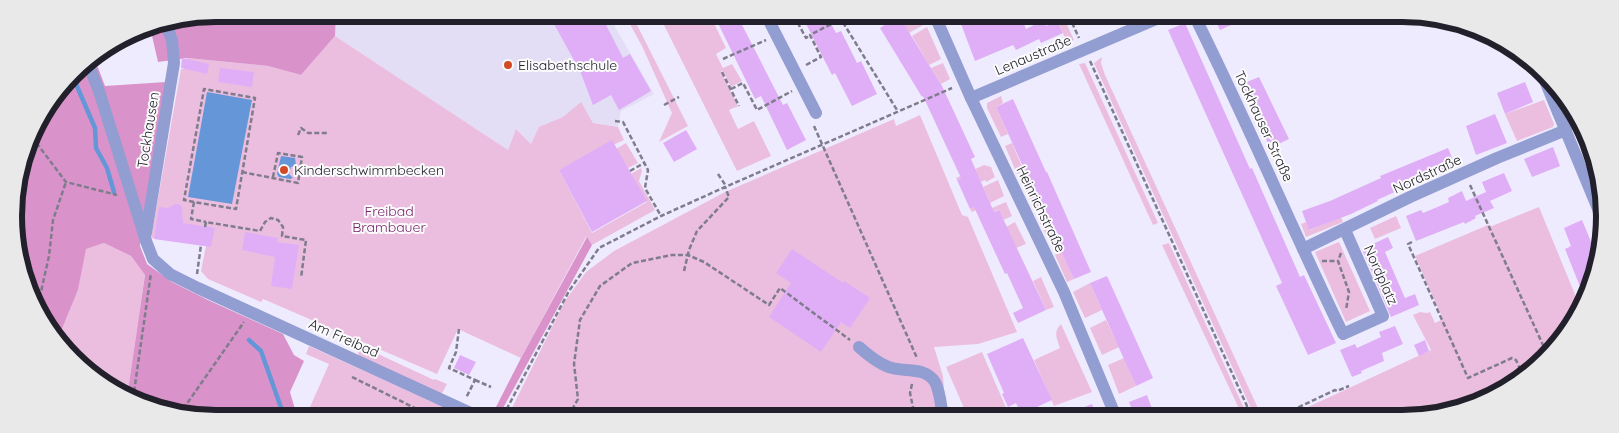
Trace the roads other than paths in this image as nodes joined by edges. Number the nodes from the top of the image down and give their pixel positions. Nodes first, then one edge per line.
1 (769, 22) edge
2 (938, 22) edge
3 (1149, 22) edge
4 (1198, 22) edge
5 (168, 29) edge
6 (91, 70) edge
7 (1549, 90) edge
8 (971, 98) junction
9 (1564, 109) edge
10 (1558, 112) junction
11 (816, 113) road end
12 (1566, 130) junction
13 (1596, 204) edge
14 (1344, 230) junction
15 (146, 241) junction
16 (1303, 250) junction
17 (198, 288) joint
18 (859, 347) road end
19 (464, 410) edge
20 (942, 410) edge
21 (1113, 410) edge

1 - 11 street
2 - 8 street, Heinrichstraße
3 - 8 street, Lenaustraße
4 - 16 street, Tockhauser Straße
5 - 15 street, Tockhausen
6 - 15 street, Tockhausen
7 - 10 street
8 - 21 street, Heinrichstraße
9 - 10 street
10 - 12 street
12 - 13 street
12 - 14 street, Nordstraße
14 - 16 street, Nordstraße
14 - 16 street, Nordplatz
15 - 17 street, Tockhausen
17 - 19 street, Am Freibad
18 - 20 street

